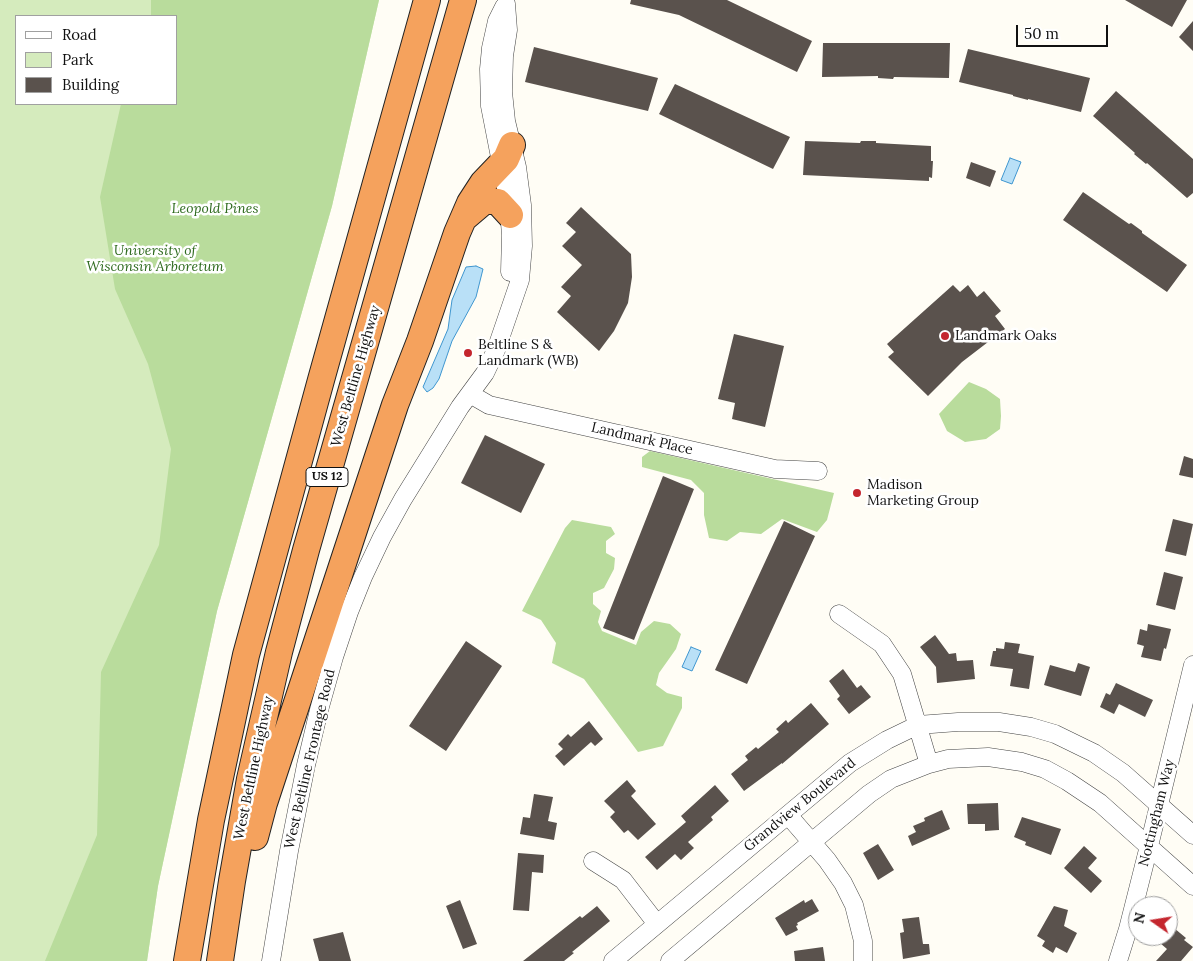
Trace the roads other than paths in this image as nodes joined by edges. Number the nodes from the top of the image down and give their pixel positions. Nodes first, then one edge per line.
1 (411, 0) edge
2 (427, 0) edge
3 (463, 0) edge
4 (506, 2) edge
5 (507, 155) junction
6 (510, 215) junction
7 (464, 218) junction
8 (365, 225) junction
9 (513, 300) junction
10 (470, 394) junction
11 (818, 471) dead end
12 (839, 614) dead end
13 (1193, 665) edge
14 (918, 725) junction
15 (929, 764) junction
16 (1159, 804) junction
17 (788, 815) junction
18 (1193, 835) edge
19 (812, 842) junction
20 (1149, 846) junction
21 (593, 861) dead end
22 (1193, 886) edge
23 (656, 924) junction
24 (188, 961) edge
25 (222, 961) edge
26 (271, 961) edge
27 (613, 961) edge
28 (670, 961) edge
29 (862, 961) edge
30 (1118, 961) edge

1 - 8 highway
2 - 8 highway, US 12
3 - 25 highway, West Beltline Highway / US 12
4 - 5 street, West Beltline Frontage Road
5 - 6 street, West Beltline Frontage Road
5 - 7 highway
5 - 9 street, West Beltline Frontage Road
6 - 7 highway
6 - 9 street, West Beltline Frontage Road
7 - 25 highway
8 - 24 highway, US 12
9 - 10 street, West Beltline Frontage Road
10 - 11 street, Landmark Place
10 - 26 street, West Beltline Frontage Road
12 - 14 street
13 - 16 street, Nottingham Way
14 - 15 street
14 - 16 street, Grandview Boulevard
14 - 17 street, Grandview Boulevard
15 - 19 street
15 - 20 street
16 - 18 street, Grandview Boulevard
16 - 20 street, Nottingham Way
17 - 19 street
17 - 23 street, Grandview Boulevard
19 - 28 street
19 - 29 street
20 - 22 street
20 - 30 street, Nottingham Way
21 - 23 street
23 - 27 street, Grandview Boulevard

